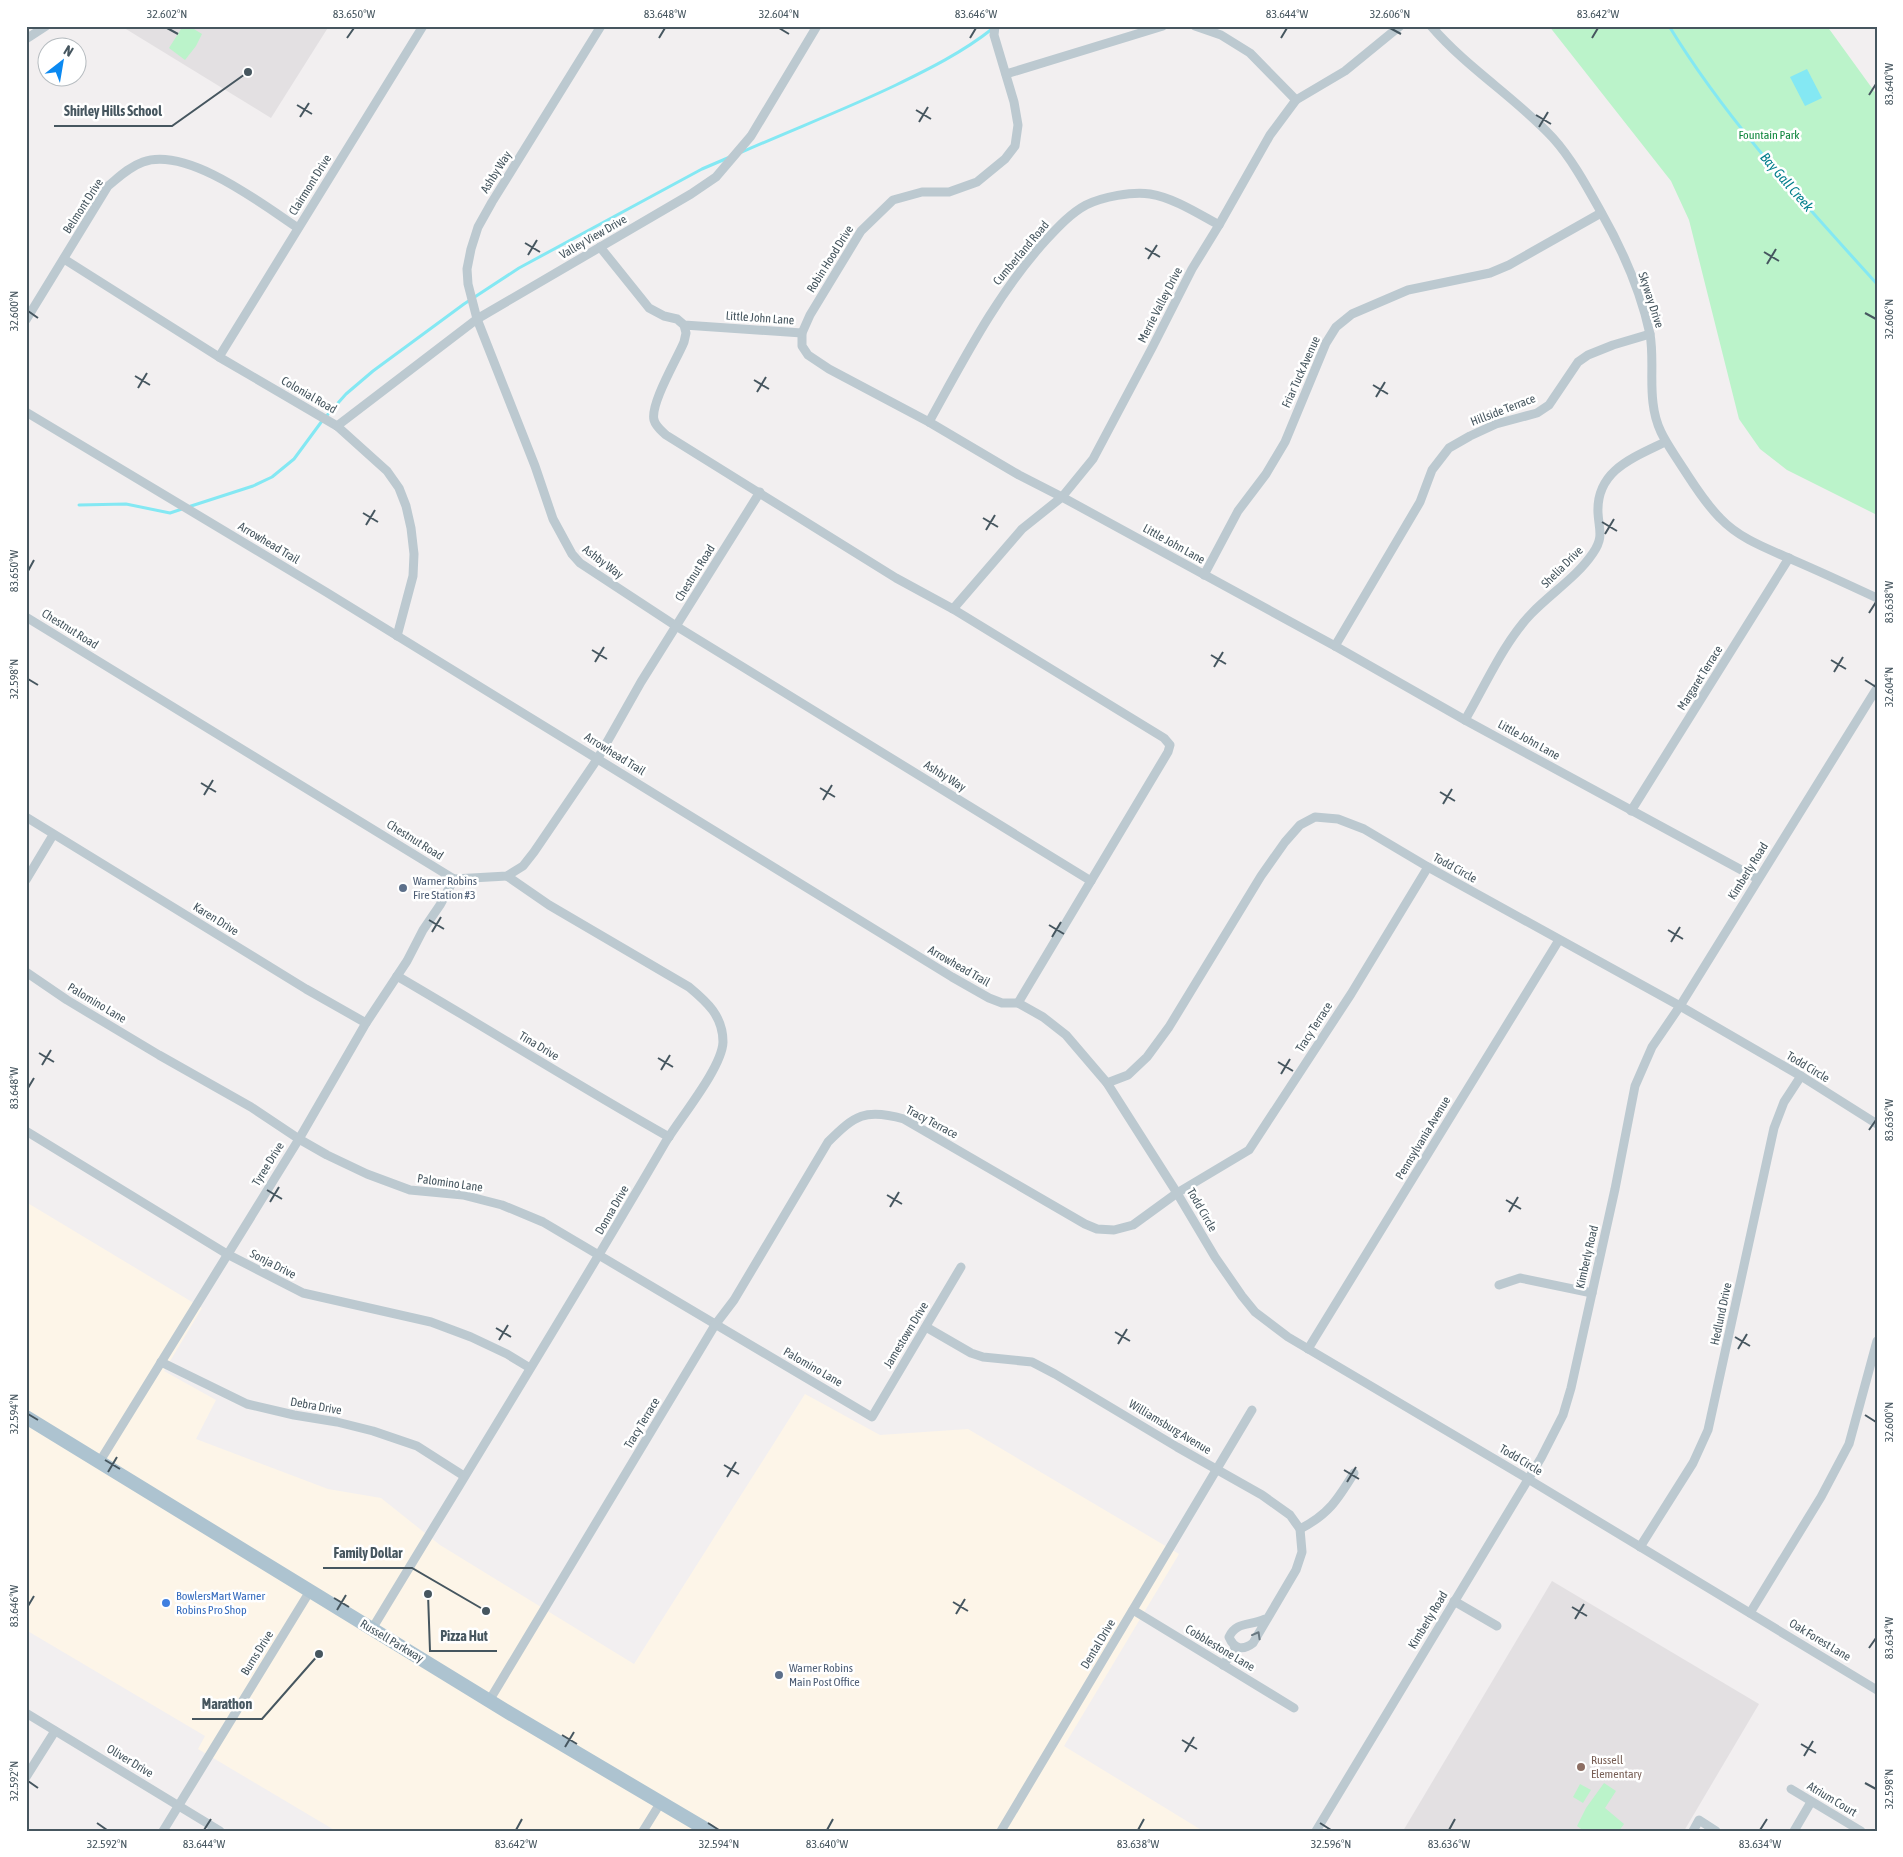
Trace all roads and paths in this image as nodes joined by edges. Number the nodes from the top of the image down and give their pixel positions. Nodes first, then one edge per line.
1 (46, 26) edge
2 (422, 26) edge
3 (601, 26) edge
4 (817, 26) edge
5 (995, 26) edge
6 (1163, 26) edge
7 (1195, 26) edge
8 (1400, 26) edge
9 (1431, 26) edge
10 (26, 39) edge
11 (1006, 74) junction
12 (1296, 100) junction
13 (1601, 213) junction
14 (1219, 225) junction
15 (298, 228) junction
16 (600, 247) junction
17 (64, 259) junction
18 (477, 319) junction
19 (26, 320) edge
20 (684, 325) junction
21 (802, 333) junction
22 (1650, 334) junction
23 (219, 357) junction
24 (26, 412) edge
25 (929, 422) junction
26 (337, 426) junction
27 (1665, 442) junction
28 (760, 492) junction
29 (1062, 496) junction
30 (1789, 558) junction
31 (1204, 575) junction
32 (1877, 598) edge
33 (953, 609) junction
34 (26, 617) edge
35 (676, 626) junction
36 (397, 636) junction
37 (1335, 646) junction
38 (1877, 688) edge
39 (1465, 720) junction
40 (598, 758) junction
41 (1631, 811) junction
42 (26, 818) edge
43 (53, 835) junction
44 (1428, 867) junction
45 (507, 876) junction
46 (454, 879) junction
47 (1758, 879) junction
48 (26, 880) edge
49 (1091, 881) junction
50 (1559, 940) junction
51 (26, 972) edge
52 (397, 976) junction
53 (1018, 1003) junction
54 (1680, 1006) junction
55 (366, 1023) junction
56 (1801, 1076) junction
57 (1107, 1083) junction
58 (1877, 1124) edge
59 (26, 1131) edge
60 (669, 1137) junction
61 (298, 1139) junction
62 (1177, 1192) junction
63 (227, 1254) junction
64 (600, 1255) junction
65 (961, 1267) dead end
66 (1499, 1285) dead end
67 (1592, 1294) junction
68 (715, 1325) junction
69 (926, 1327) junction
70 (1877, 1341) edge
71 (1308, 1349) junction
72 (161, 1362) junction
73 (530, 1368) junction
74 (1252, 1410) dead end
75 (872, 1416) joint
76 (26, 1417) edge
77 (100, 1461) junction
78 (1217, 1470) junction
79 (1354, 1472) dead end
80 (464, 1476) junction
81 (1528, 1479) junction
82 (1300, 1529) junction
83 (1640, 1548) junction
84 (310, 1591) junction
85 (1454, 1601) junction
86 (1133, 1610) junction
87 (1750, 1614) junction
88 (1265, 1619) junction
89 (1497, 1626) dead end
90 (372, 1629) junction
91 (1236, 1647) junction
92 (1223, 1665) junction
93 (1877, 1690) edge
94 (489, 1700) junction
95 (1294, 1708) dead end
96 (26, 1713) edge
97 (55, 1731) junction
98 (26, 1777) edge
99 (1791, 1789) dead end
100 (661, 1802) junction
101 (1811, 1802) junction
102 (178, 1805) junction
103 (163, 1831) edge
104 (220, 1831) edge
105 (643, 1831) edge
106 (709, 1831) edge
107 (1001, 1831) edge
108 (1316, 1831) edge
109 (1693, 1831) edge
110 (1716, 1831) edge
111 (1794, 1831) edge
112 (1861, 1831) edge

1 - 10 street
2 - 15 street, Clairmont Drive
3 - 18 street, Ashby Way
4 - 16 street, Valley View Drive
5 - 11 street, Robin Hood Drive
6 - 11 street
7 - 12 street
8 - 12 street, Merrie Valley Drive
9 - 13 street, Skyway Drive
11 - 21 street, Robin Hood Drive
12 - 14 street, Merrie Valley Drive
13 - 22 street, Skyway Drive
13 - 31 street, Friar Tuck Avenue
14 - 25 street, Cumberland Road
14 - 29 street, Merrie Valley Drive
15 - 17 street, Belmont Drive
15 - 23 street, Clairmont Drive
16 - 18 street, Valley View Drive
16 - 20 street, Little John Lane
17 - 19 street, Belmont Drive
17 - 23 street, Colonial Road
18 - 26 street, Valley View Drive
18 - 35 street, Ashby Way
20 - 21 street, Little John Lane
20 - 28 street
21 - 25 street, Little John Lane
22 - 27 street, Skyway Drive
22 - 37 street, Hillside Terrace
23 - 26 street, Colonial Road
24 - 36 street, Arrowhead Trail
25 - 29 street, Little John Lane
26 - 36 street, Colonial Road
27 - 30 street, Skyway Drive
27 - 39 street, Shelia Drive
28 - 33 street
28 - 35 street, Chestnut Road
29 - 31 street, Little John Lane
29 - 33 street, Merrie Valley Drive
30 - 32 street, Skyway Drive
30 - 41 street, Margaret Terrace
31 - 37 street, Little John Lane
33 - 49 street
34 - 46 street, Chestnut Road
35 - 40 street, Chestnut Road
35 - 49 street, Ashby Way
36 - 40 street, Arrowhead Trail
37 - 39 street, Little John Lane
38 - 47 street, Kimberly Road
39 - 41 street, Little John Lane
40 - 45 street, Chestnut Road
40 - 53 street, Arrowhead Trail
41 - 47 street, Little John Lane
42 - 43 street, Karen Drive
43 - 48 street
43 - 55 street, Karen Drive
44 - 50 street, Todd Circle
44 - 57 street, Todd Circle
44 - 62 street, Tracy Terrace
45 - 46 street
45 - 60 street, Donna Drive
46 - 52 street, Tyree Drive
47 - 54 street, Kimberly Road
49 - 53 street
50 - 54 street, Todd Circle
50 - 71 street, Pennsylvania Avenue
51 - 61 street, Palomino Lane
52 - 55 street, Tyree Drive
52 - 60 street, Tina Drive
53 - 57 street, Todd Circle
54 - 56 street, Todd Circle
54 - 67 street, Kimberly Road
55 - 61 street, Tyree Drive
56 - 58 street, Todd Circle
56 - 83 street, Hedlund Drive
57 - 62 street, Todd Circle
59 - 63 street, Sonja Drive
60 - 64 street, Donna Drive
61 - 63 street, Tyree Drive
61 - 64 street, Palomino Lane
62 - 68 street, Tracy Terrace
62 - 71 street, Todd Circle
63 - 72 street, Tyree Drive
63 - 73 street, Sonja Drive
64 - 68 street, Palomino Lane
64 - 73 street, Donna Drive
65 - 69 street, Jamestown Drive
66 - 67 street
67 - 81 street, Kimberly Road
68 - 75 street, Palomino Lane
68 - 94 street, Tracy Terrace
69 - 75 street, Jamestown Drive
69 - 78 street, Williamsburg Avenue
70 - 87 street
71 - 81 street, Todd Circle
72 - 77 street, Tyree Drive
72 - 80 street, Debra Drive
73 - 80 street, Donna Drive
74 - 78 street, Dental Drive
76 - 77 main road, Russell Parkway
77 - 84 main road, Russell Parkway
78 - 82 street, Williamsburg Avenue
78 - 86 street, Dental Drive
79 - 82 street
80 - 90 street, Donna Drive
81 - 83 street, Todd Circle
81 - 85 street, Kimberly Road
82 - 88 street
83 - 87 street, Todd Circle
84 - 90 main road, Russell Parkway
84 - 102 street, Burns Drive
85 - 89 street
85 - 108 street, Kimberly Road
86 - 92 street, Cobblestone Lane
86 - 107 street, Dental Drive
87 - 93 street, Oak Forest Lane
91 -> 88 street
88 - 91 street
90 - 94 main road, Russell Parkway
91 - 92 street
92 - 95 street, Cobblestone Lane
94 - 100 main road, Russell Parkway
96 - 97 street, Oliver Drive
97 - 98 street
97 - 102 street, Oliver Drive
99 - 101 street, Atrium Court
100 - 105 street
100 - 106 main road, Russell Parkway
101 - 111 street
101 - 112 street, Atrium Court
102 - 103 street, Burns Drive
102 - 104 street, Oliver Drive
109 - 110 street

